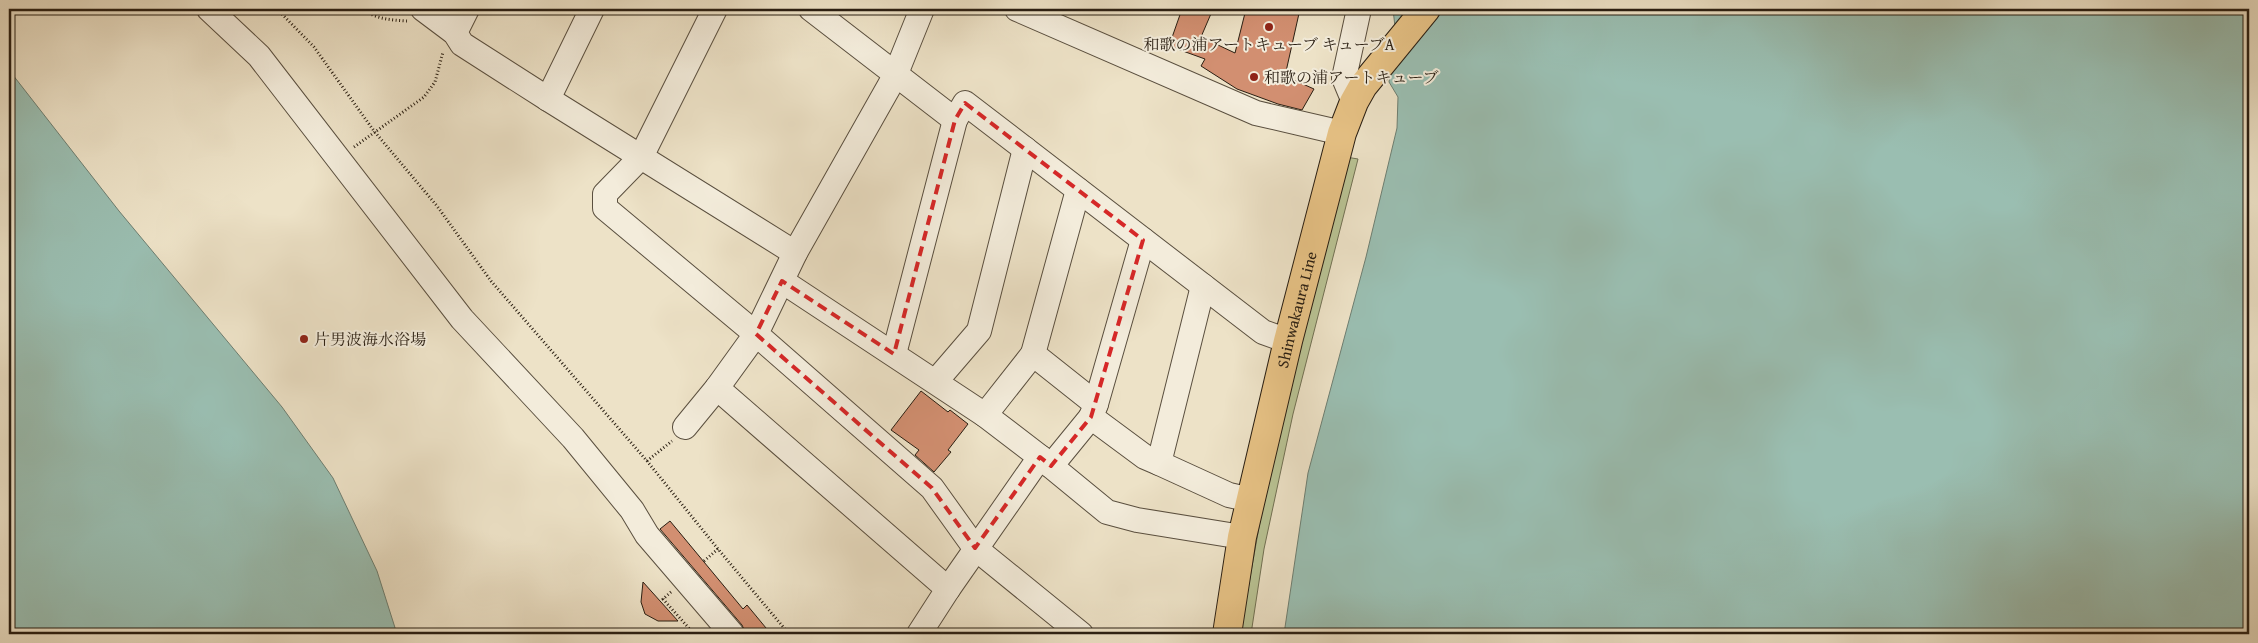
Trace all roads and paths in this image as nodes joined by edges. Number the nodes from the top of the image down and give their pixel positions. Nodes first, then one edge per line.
1 (209, 9) edge
2 (277, 9) edge
3 (363, 9) edge
4 (467, 9) edge
5 (592, 9) edge
6 (715, 9) edge
7 (811, 9) edge
8 (922, 9) edge
9 (1017, 9) edge
10 (1359, 9) edge
11 (1426, 9) edge
12 (416, 15) edge
13 (448, 37) junction
14 (442, 56) junction
15 (895, 76) junction
16 (548, 99) junction
17 (1354, 102) junction
18 (955, 120) junction
19 (374, 131) junction
20 (1342, 133) junction
21 (363, 141) dead end
22 (1025, 149) junction
23 (641, 157) junction
24 (1078, 190) junction
25 (1144, 240) junction
26 (795, 253) junction
27 (782, 281) junction
28 (1203, 286) junction
29 (756, 334) junction
30 (1288, 341) junction
31 (894, 354) junction
32 (1033, 354) junction
33 (936, 381) junction
34 (717, 388) junction
35 (1093, 410) junction
36 (985, 415) junction
37 (679, 433) joint
38 (647, 461) junction
39 (1046, 462) junction
40 (1159, 463) junction
41 (1251, 500) junction
42 (1242, 537) junction
43 (975, 548) junction
44 (718, 549) junction
45 (704, 561) dead end
46 (948, 589) junction
47 (1065, 629) edge
48 (732, 634) edge
49 (790, 634) edge
50 (920, 634) edge
51 (1228, 634) edge

1 - 48 street
2 - 19 path
3 - 12 path
4 - 13 street
5 - 16 street
6 - 23 street
7 - 15 street
8 - 15 street
9 - 20 street
10 - 17 street
11 - 17 main road, Shinwakaura Line
12 - 13 street
13 - 14 path
13 - 14 path
13 - 16 street
14 - 19 path
15 - 18 street
15 - 26 street
16 - 23 street
17 - 20 main road, Shinwakaura Line
18 - 22 street
18 - 31 street
19 - 21 path
19 - 38 path
20 - 30 main road, Shinwakaura Line
22 - 24 street
22 - 33 street
23 - 26 street
23 - 29 street
24 - 25 street
24 - 32 street
25 - 28 street
25 - 35 street
26 - 27 street
27 - 29 street
27 - 31 street
28 - 30 street
28 - 40 street
29 - 34 street
29 - 43 street
30 - 41 main road, Shinwakaura Line
31 - 33 street
32 - 35 street
32 - 36 street
33 - 36 street
34 - 37 street
34 - 46 street
35 - 39 street
35 - 40 street
36 - 39 street
37 - 38 path
38 - 44 path
39 - 42 street
39 - 43 street
40 - 41 street
41 - 42 main road, Shinwakaura Line
42 - 51 main road, Shinwakaura Line
43 - 46 street
43 - 47 street
44 - 45 path
44 - 49 path
46 - 50 street

